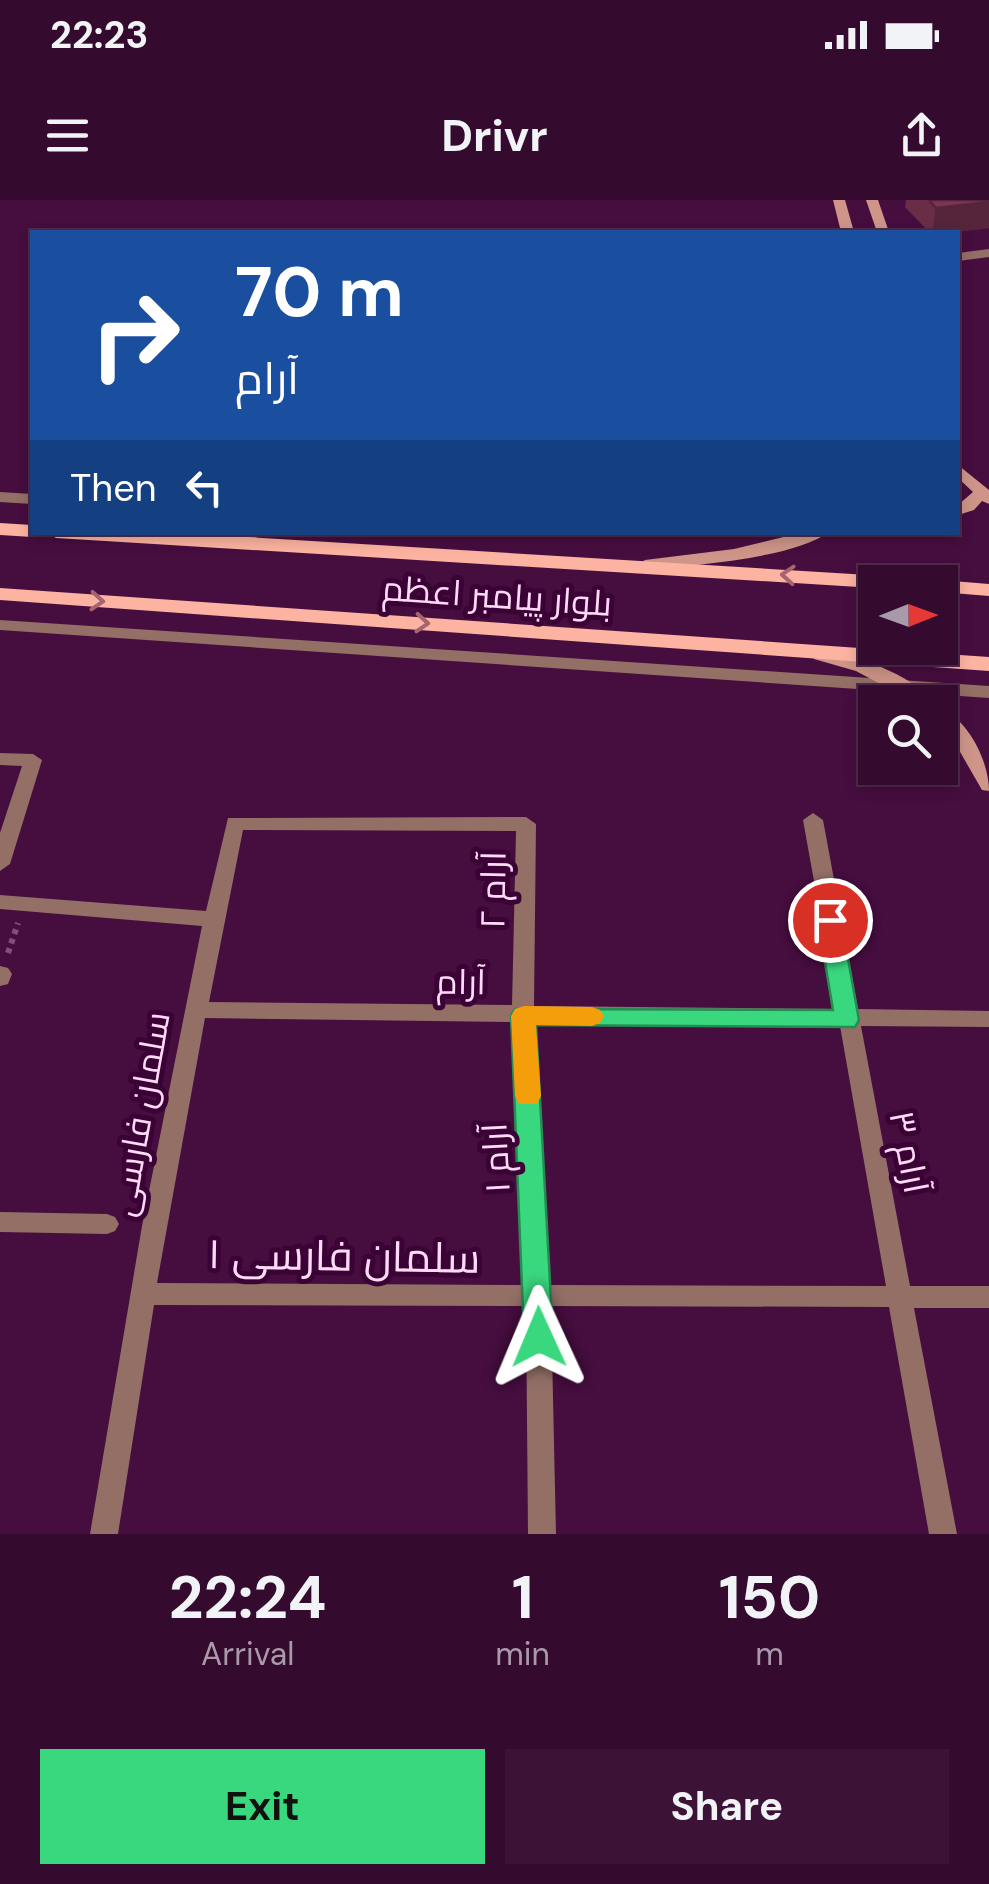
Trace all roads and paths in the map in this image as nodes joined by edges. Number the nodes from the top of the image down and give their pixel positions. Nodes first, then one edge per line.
1 (839, 200) edge
2 (872, 200) edge
3 (847, 230) edge
4 (881, 230) edge
5 (989, 253) edge
6 (960, 257) edge
7 (960, 472) edge
8 (0, 496) edge
9 (985, 497) edge
10 (30, 499) edge
11 (960, 509) edge
12 (0, 529) edge
13 (30, 531) edge
14 (108, 535) edge
15 (234, 535) edge
16 (814, 535) edge
17 (266, 544) junction
18 (645, 565) junction
19 (858, 580) edge
20 (958, 587) edge
21 (989, 590) edge
22 (0, 594) edge
23 (0, 625) edge
24 (764, 647) junction
25 (989, 664) edge
26 (884, 685) edge
27 (897, 685) edge
28 (958, 690) edge
29 (989, 692) edge
30 (958, 733) edge
31 (0, 759) edge
32 (989, 785) edge
33 (813, 820) dead end
34 (526, 824) joint
35 (0, 864) edge
36 (12, 904) edge
37 (214, 920) junction
38 (1, 976) edge
39 (195, 1010) junction
40 (524, 1016) junction
41 (846, 1020) junction
42 (989, 1020) edge
43 (0, 1222) edge
44 (107, 1224) dead end
45 (145, 1294) junction
46 (902, 1297) junction
47 (989, 1297) edge
48 (538, 1298) junction
49 (104, 1534) edge
50 (542, 1534) edge
51 (942, 1534) edge

1 - 3 street
2 - 4 street
5 - 6 street
7 - 9 street
8 - 10 street
9 - 11 street
12 - 13 main road
14 - 17 main road, بلوار پیامبر اعظم
15 - 17 street
16 - 18 street
17 - 18 main road, بلوار پیامبر اعظم
19 -> 18 main road, بلوار پیامبر اعظم
20 - 21 main road
22 -> 24 main road, بلوار پیامبر اعظم
23 - 26 street
24 - 25 main road, بلوار پیامبر اعظم
24 - 27 street
28 - 29 street
30 - 32 street
31 - 35 street
33 - 41 street, آرام ۳
34 - 37 street, سلمان فارسی
34 - 40 street, آرام ۲
36 - 37 street
36 - 38 path
37 - 39 street, سلمان فارسی
39 - 40 street, آرام
39 - 45 street, سلمان فارسی
40 - 41 street, آرام
40 - 48 street, آرام ۱
41 - 42 street, آرام
41 - 46 street, آرام ۳
43 - 44 street
45 - 48 street, سلمان فارسی ۱
45 - 49 street, سلمان فارسی
46 - 47 street, سلمان فارسی ۱
46 - 48 street, سلمان فارسی ۱
46 - 51 street, آرام ۳
48 - 50 street, آرام ۱

